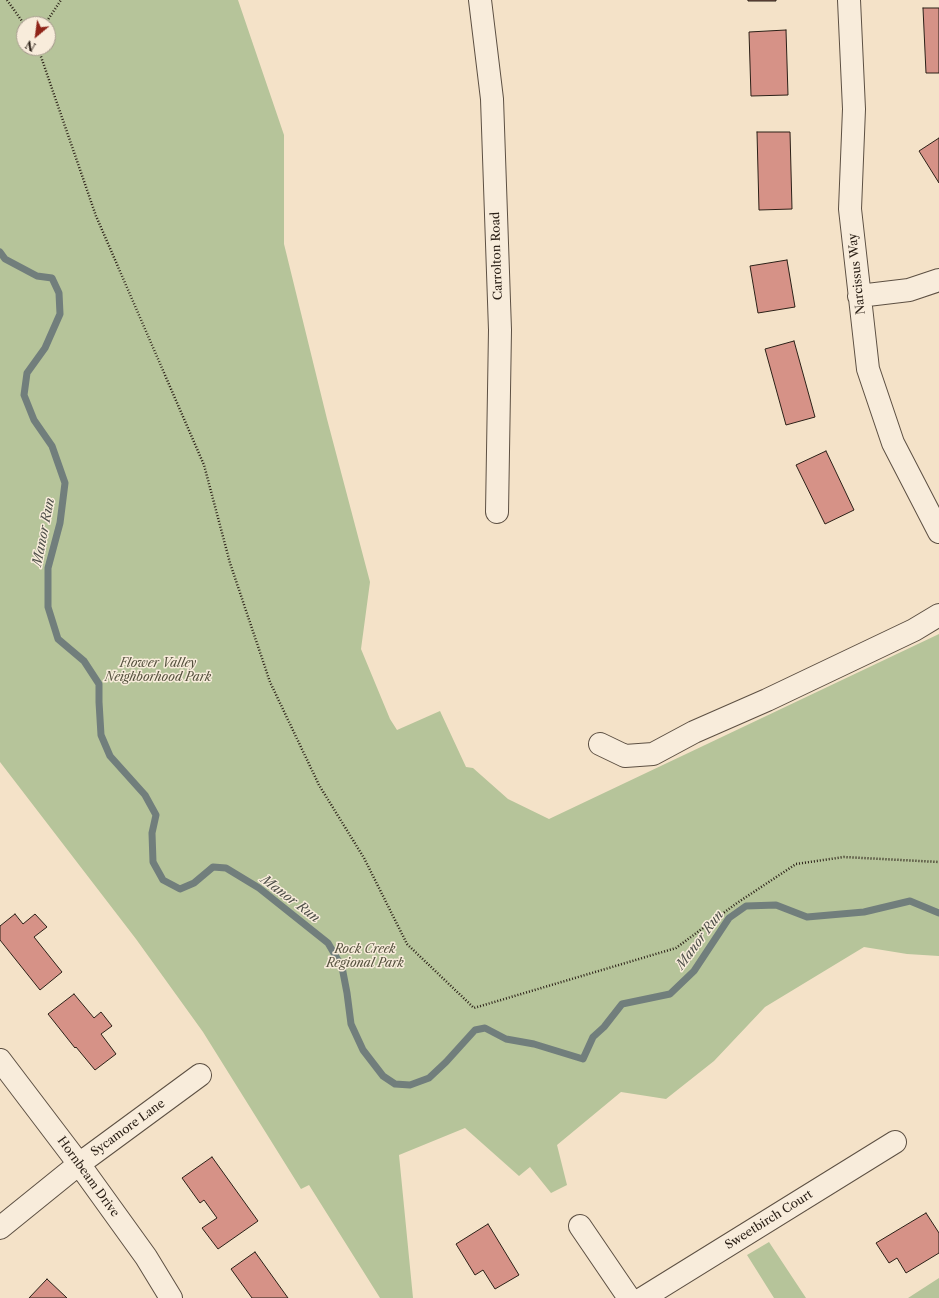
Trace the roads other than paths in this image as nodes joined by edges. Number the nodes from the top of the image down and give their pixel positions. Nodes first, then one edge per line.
1 (480, 0) edge
2 (849, 0) edge
3 (939, 280) edge
4 (859, 296) junction
5 (497, 512) dead end
6 (939, 532) edge
7 (939, 615) edge
8 (600, 744) dead end
9 (0, 1060) edge
10 (200, 1075) dead end
11 (895, 1142) dead end
12 (79, 1164) junction
13 (580, 1226) dead end
14 (0, 1228) edge
15 (171, 1298) edge
16 (629, 1298) edge
17 (643, 1298) edge

1 - 5 street, Carrolton Road
2 - 4 street, Narcissus Way
3 - 4 street
4 - 6 street, Narcissus Way
7 - 8 street
9 - 12 street, Hornbeam Drive
10 - 12 street, Sycamore Lane
11 - 17 street, Sweetbirch Court
12 - 14 street, Sycamore Lane
12 - 15 street, Hornbeam Drive
13 - 16 street

